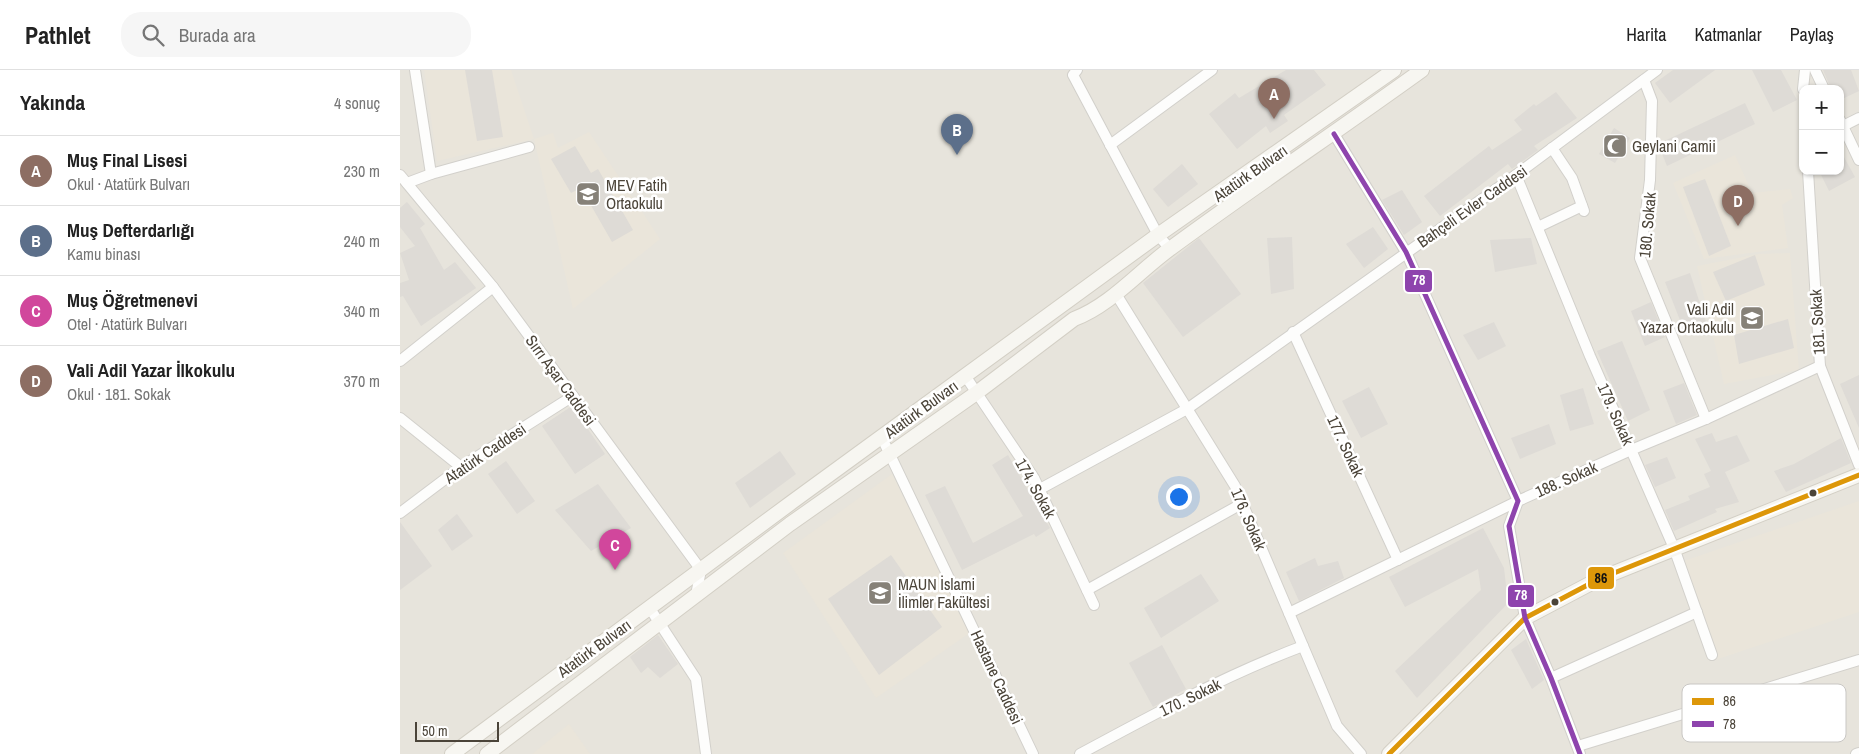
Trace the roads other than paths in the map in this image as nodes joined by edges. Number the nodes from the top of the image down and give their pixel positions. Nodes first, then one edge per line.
1 (415, 70) edge
2 (1077, 70) edge
3 (1212, 70) edge
4 (1422, 70) edge
5 (1657, 70) edge
6 (1805, 70) edge
7 (1815, 70) edge
8 (1389, 72) edge
9 (1644, 80) junction
10 (1803, 85) edge
11 (1822, 85) edge
12 (1859, 118) edge
13 (1844, 122) edge
14 (1844, 127) edge
15 (1334, 134) junction
16 (1110, 145) junction
17 (529, 147) dead end
18 (1552, 148) junction
19 (1859, 160) edge
20 (431, 174) junction
21 (400, 175) edge
22 (1516, 175) junction
23 (1808, 175) edge
24 (408, 184) junction
25 (1538, 226) junction
26 (1158, 235) junction
27 (1170, 249) junction
28 (1406, 252) junction
29 (493, 287) junction
30 (1116, 294) junction
31 (1293, 332) junction
32 (400, 361) edge
33 (1820, 366) junction
34 (966, 377) junction
35 (975, 394) junction
36 (573, 396) junction
37 (1187, 409) junction
38 (400, 418) edge
39 (1706, 420) junction
40 (882, 438) junction
41 (1631, 450) junction
42 (891, 454) junction
43 (1859, 465) edge
44 (460, 466) junction
45 (1859, 475) edge
46 (1040, 489) junction
47 (1518, 501) junction
48 (1243, 504) junction
49 (400, 513) edge
50 (1674, 548) junction
51 (1398, 560) junction
52 (701, 570) junction
53 (1087, 590) junction
54 (696, 595) junction
55 (1094, 605) dead end
56 (649, 607) junction
57 (1697, 612) junction
58 (1289, 613) junction
59 (1525, 618) junction
60 (659, 622) junction
61 (1303, 646) junction
62 (1712, 654) dead end
63 (1859, 660) edge
64 (1551, 678) junction
65 (1784, 684) edge
66 (1682, 717) edge
67 (1579, 750) edge
68 (452, 754) edge
69 (487, 754) edge
70 (706, 754) edge
71 (1033, 754) edge
72 (1080, 754) edge
73 (1361, 754) edge
74 (1389, 754) edge

1 - 20 street
2 - 16 street
3 - 16 street
4 - 15 main road, Atatürk Bulvarı
5 - 9 street, Bahçeli Evler Caddesi
6 - 10 street
7 - 11 street
8 - 26 main road, Atatürk Bulvarı
9 - 18 street, Bahçeli Evler Caddesi
9 - 39 street, 180. Sokak
12 - 13 street
14 - 19 street
15 - 27 main road, Atatürk Bulvarı
15 - 28 street
16 - 26 street
17 - 20 street
18 - 22 street, Bahçeli Evler Caddesi
18 - 25 street
20 - 24 street
21 - 24 street, Sırrı Aşar Caddesi
22 - 25 street, 179. Sokak
22 - 28 street, Bahçeli Evler Caddesi
23 - 33 street, 181. Sokak
24 - 29 street, Sırrı Aşar Caddesi
25 - 41 street, 179. Sokak
26 - 27 street
26 - 34 main road, Atatürk Bulvarı
27 - 30 main road, Atatürk Bulvarı
28 - 31 street, Bahçeli Evler Caddesi
28 - 47 street
29 - 32 street
29 - 36 street, Sırrı Aşar Caddesi
30 - 35 main road, Atatürk Bulvarı
30 - 37 street, 176. Sokak
31 - 37 street, Bahçeli Evler Caddesi
31 - 51 street, 177. Sokak
33 - 39 street, 188. Sokak
33 - 43 street, 181. Sokak
34 - 35 street, 174. Sokak
34 - 40 main road, Atatürk Bulvarı
35 - 42 main road, Atatürk Bulvarı
35 - 46 street, 174. Sokak
36 - 44 street, Atatürk Caddesi
36 - 52 street, Sırrı Aşar Caddesi
37 - 46 street, Bahçeli Evler Caddesi
37 - 48 street, 176. Sokak
38 - 44 street
39 - 41 street, 188. Sokak
40 - 42 street, Hastane Caddesi
40 - 52 main road, Atatürk Bulvarı
41 - 47 street, 188. Sokak
41 - 50 street, 179. Sokak
42 - 54 main road, Atatürk Bulvarı
42 - 71 street, Hastane Caddesi
44 - 49 street, Atatürk Caddesi
45 - 50 main road
46 - 53 street, 174. Sokak
47 - 51 street, 188. Sokak
47 - 59 street
48 - 53 street
48 - 58 street, 176. Sokak
50 - 57 street, 179. Sokak
50 - 59 main road
51 - 58 street, 188. Sokak
52 - 54 street
52 - 56 main road, Atatürk Bulvarı
53 - 55 street, 174. Sokak
54 - 60 main road, Atatürk Bulvarı
56 - 60 street
56 - 68 main road, Atatürk Bulvarı
57 - 62 street, 179. Sokak
57 - 64 street
58 - 61 street, 176. Sokak
59 - 64 street
59 - 74 main road
60 - 69 main road, Atatürk Bulvarı
60 - 70 street
61 - 72 street, 170. Sokak
61 - 73 street, 176. Sokak
63 - 65 street
64 - 67 street
66 - 67 street

